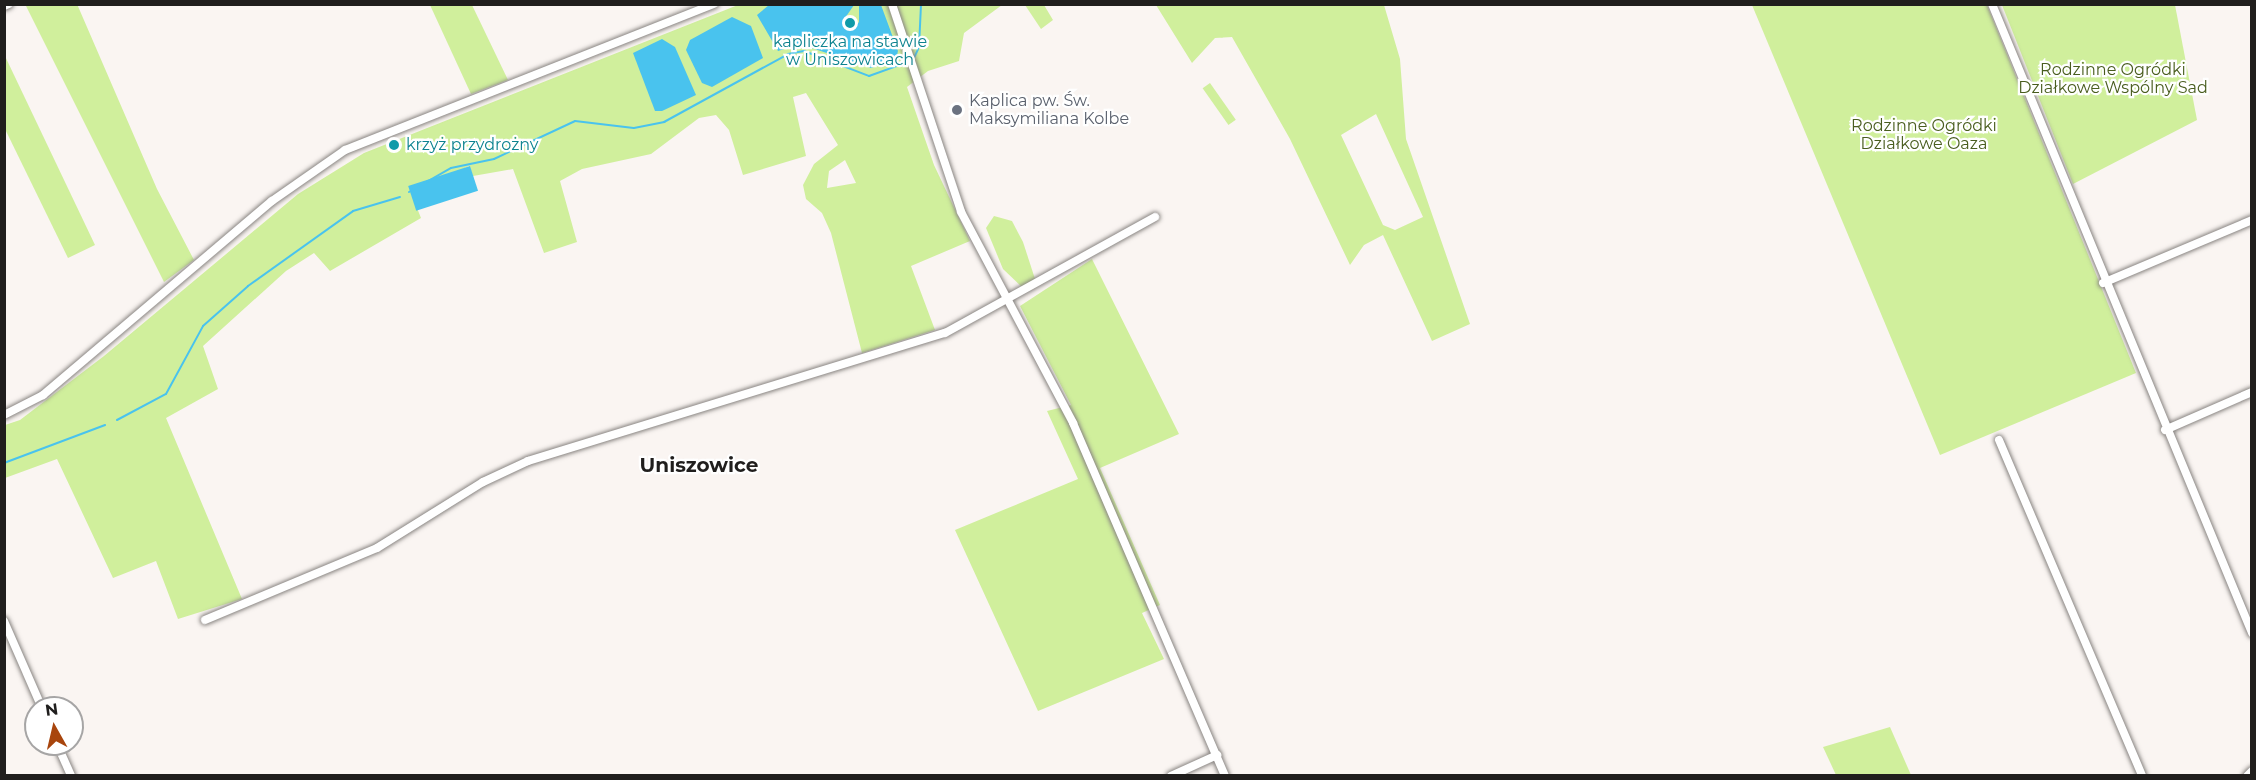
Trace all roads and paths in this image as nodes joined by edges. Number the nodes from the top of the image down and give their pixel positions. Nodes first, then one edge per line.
1 (9, 4) edge
2 (714, 4) edge
3 (892, 4) edge
4 (1992, 4) edge
5 (4, 6) edge
6 (1155, 218) dead end
7 (2252, 220) edge
8 (2103, 283) junction
9 (1008, 299) junction
10 (2252, 392) edge
11 (4, 415) edge
12 (2165, 430) junction
13 (1999, 440) dead end
14 (205, 620) dead end
15 (4, 621) edge
16 (2252, 633) edge
17 (37, 696) edge
18 (1217, 755) junction
19 (62, 756) edge
20 (2252, 771) edge
21 (71, 776) edge
22 (1171, 776) edge
23 (1226, 776) edge
24 (2142, 776) edge
25 (2247, 776) edge

1 - 5 street
2 - 11 street
3 - 9 street
4 - 8 street
6 - 9 street
7 - 8 street
8 - 12 street
9 - 14 street
9 - 18 street
10 - 12 street
12 - 16 street
13 - 24 street
15 - 17 street
18 - 22 street
18 - 23 street
19 - 21 street
20 - 25 street

